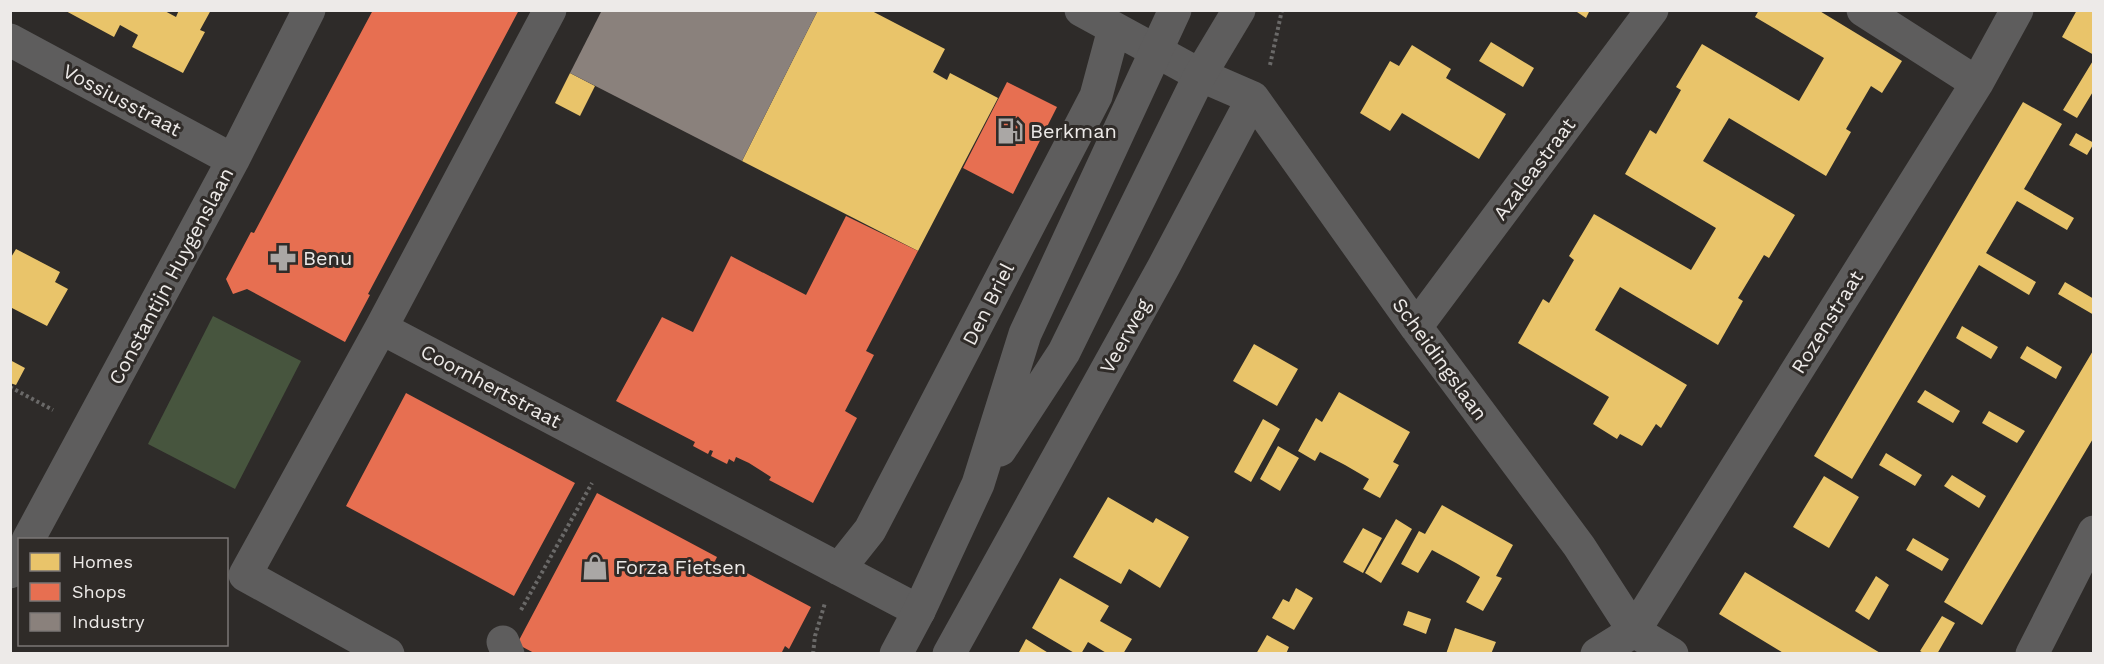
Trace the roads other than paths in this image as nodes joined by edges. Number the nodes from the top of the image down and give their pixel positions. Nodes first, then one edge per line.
1 (309, 10) edge
2 (550, 10) edge
3 (1081, 10) edge
4 (1175, 10) edge
5 (1239, 10) edge
6 (1652, 10) edge
7 (1863, 10) edge
8 (2017, 10) edge
9 (1114, 29) junction
10 (10, 40) edge
11 (1155, 51) junction
12 (1200, 75) junction
13 (1977, 83) junction
14 (1253, 98) junction
15 (233, 160) junction
16 (1416, 327) junction
17 (381, 328) junction
18 (978, 484) junction
19 (2094, 532) edge
20 (29, 538) edge
21 (18, 559) edge
22 (839, 569) junction
23 (10, 572) edge
24 (920, 611) junction
25 (1634, 631) junction
26 (388, 654) edge
27 (896, 654) edge
28 (949, 654) edge
29 (1597, 654) edge
30 (1672, 654) edge
31 (2032, 654) edge

1 - 15 street, Constantijn Huygenslaan
2 - 17 street
3 - 9 street
4 - 11 street
5 - 12 street
6 - 16 street, Azaleastraat
7 - 13 street
8 - 13 street, Rozenstraat
9 - 11 street
9 - 22 street, Den Briel
10 - 15 street, Vossiusstraat
11 - 12 street
11 - 18 street
12 - 14 street
12 - 18 street
13 - 25 street, Rozenstraat
14 - 16 street, Scheidingslaan
14 - 28 street, Veerweg
15 - 20 street, Constantijn Huygenslaan
16 - 25 street, Scheidingslaan
17 - 22 street, Coornhertstraat
17 - 26 street
18 - 24 street
19 - 31 street
21 - 23 street
22 - 24 street, Coornhertstraat
24 - 27 street
25 - 29 street
25 - 30 street, Scheidingslaan

